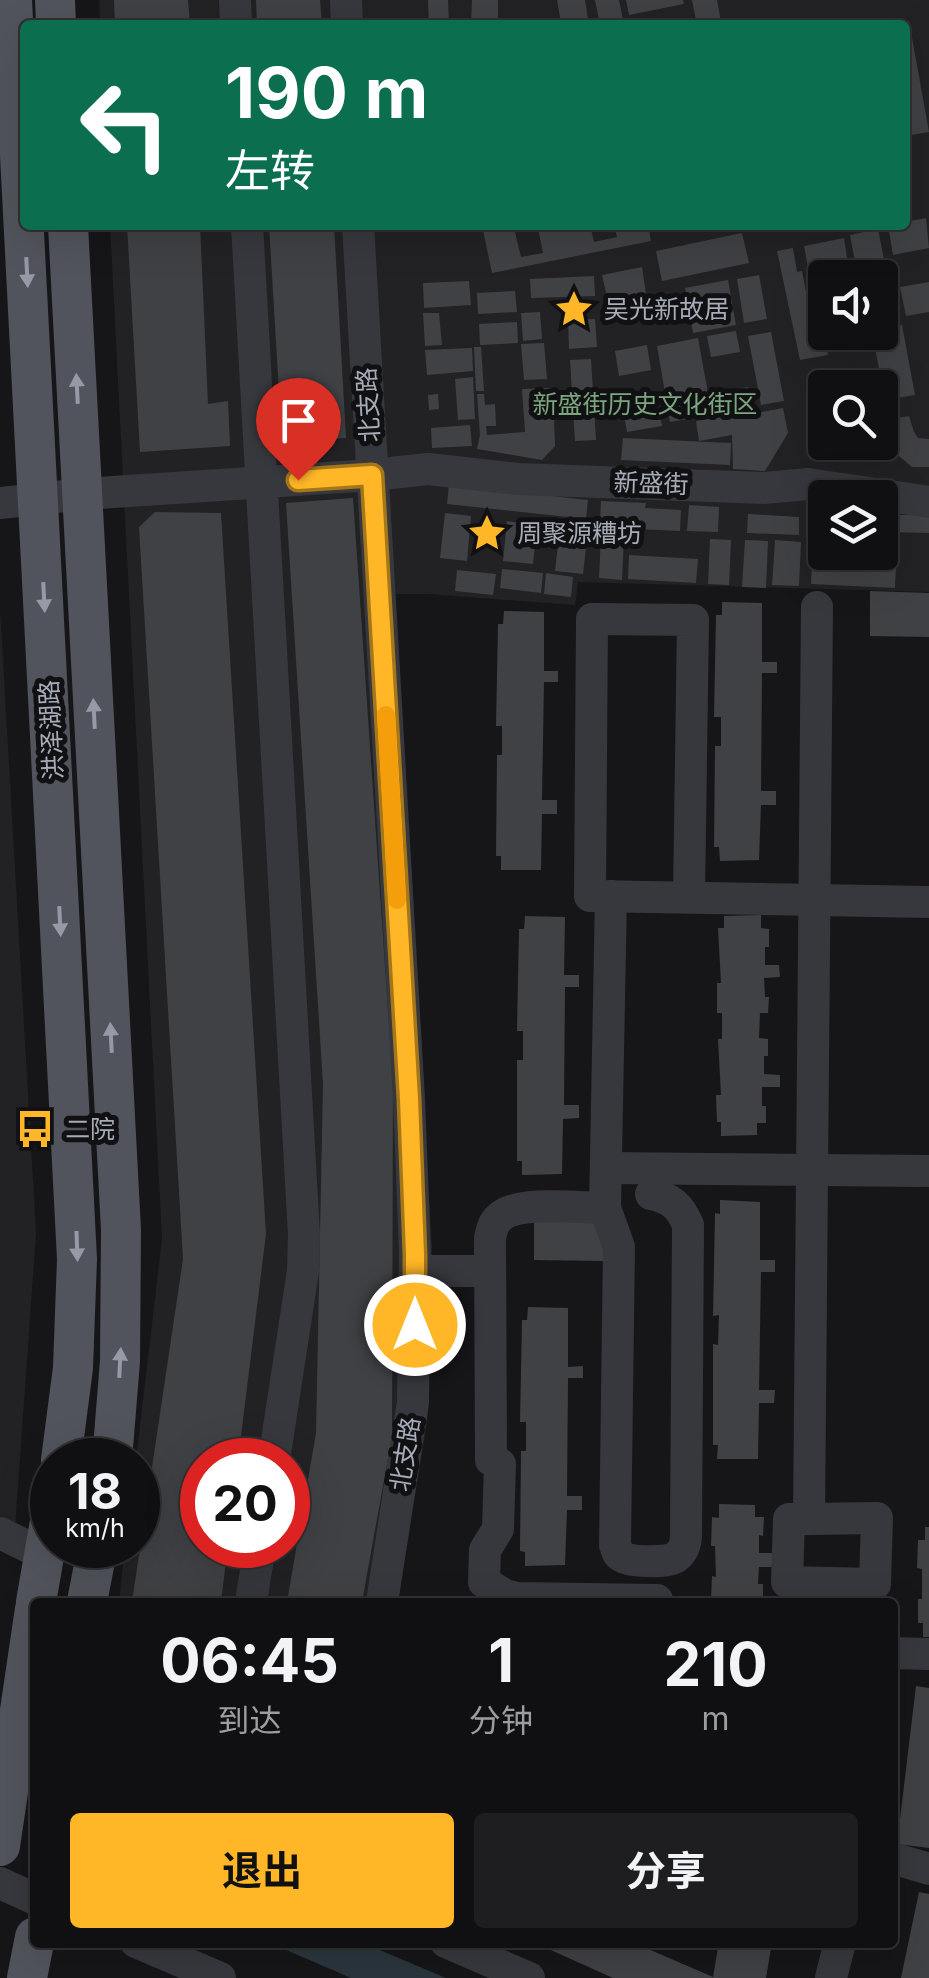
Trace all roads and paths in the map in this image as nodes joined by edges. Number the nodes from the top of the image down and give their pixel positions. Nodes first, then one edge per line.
1 (12, 0) edge
2 (68, 230) edge
3 (248, 230) edge
4 (358, 230) edge
5 (372, 475) junction
6 (262, 482) junction
7 (83, 494) junction
8 (20, 500) edge
9 (929, 502) edge
10 (817, 606) dead end
11 (611, 896) junction
12 (689, 897) junction
13 (814, 900) junction
14 (929, 902) edge
15 (606, 1168) junction
16 (929, 1171) edge
17 (651, 1194) dead end
18 (605, 1208) junction
19 (415, 1271) junction
20 (490, 1271) junction
21 (65, 1438) edge
22 (114, 1438) edge
23 (277, 1438) edge
24 (810, 1518) dead end
25 (0, 1534) edge
26 (30, 1548) edge
27 (658, 1560) junction
28 (41, 1568) edge
29 (94, 1568) edge
30 (256, 1568) edge
31 (37, 1598) edge
32 (88, 1598) edge
33 (252, 1598) edge
34 (383, 1598) edge
35 (518, 1598) edge
36 (657, 1598) edge
37 (30, 1648) edge
38 (898, 1653) edge
39 (929, 1654) edge
40 (16, 1747) edge
41 (0, 1842) edge
42 (898, 1860) edge
43 (929, 1869) edge
44 (0, 1883) edge
45 (30, 1897) edge
46 (33, 1948) edge
47 (57, 1948) edge
48 (150, 1948) edge
49 (460, 1948) edge
50 (838, 1948) edge
51 (27, 1978) edge
52 (52, 1978) edge
53 (220, 1978) edge
54 (530, 1978) edge
55 (830, 1978) edge

1 -> 8 main road, 洪泽湖路
7 -> 2 main road, 洪泽湖路
3 - 6 street
4 - 5 street, 北支路
5 - 6 street, 新盛街
5 - 9 street, 新盛街
5 - 19 street, 北支路
6 - 7 street, 新盛街
6 - 23 street
7 - 8 street, 新盛街
22 -> 7 main road, 洪泽湖路
8 -> 21 main road, 洪泽湖路
10 - 13 street
11 - 12 street
11 - 12 street
11 - 15 street
12 - 13 street
13 - 14 street
13 - 24 street
15 - 16 street
15 - 18 street
17 - 27 street
18 - 20 street
18 - 27 street
19 - 20 street
19 - 34 street, 北支路
20 - 35 street
25 - 26 street
27 - 36 street
28 - 31 main road
29 - 32 main road
30 - 33 street
37 - 40 main road
38 - 39 street
40 - 41 main road
42 - 43 street
44 - 45 street
46 - 51 main road
47 - 52 main road
48 - 53 street
49 - 54 street
50 - 55 street

